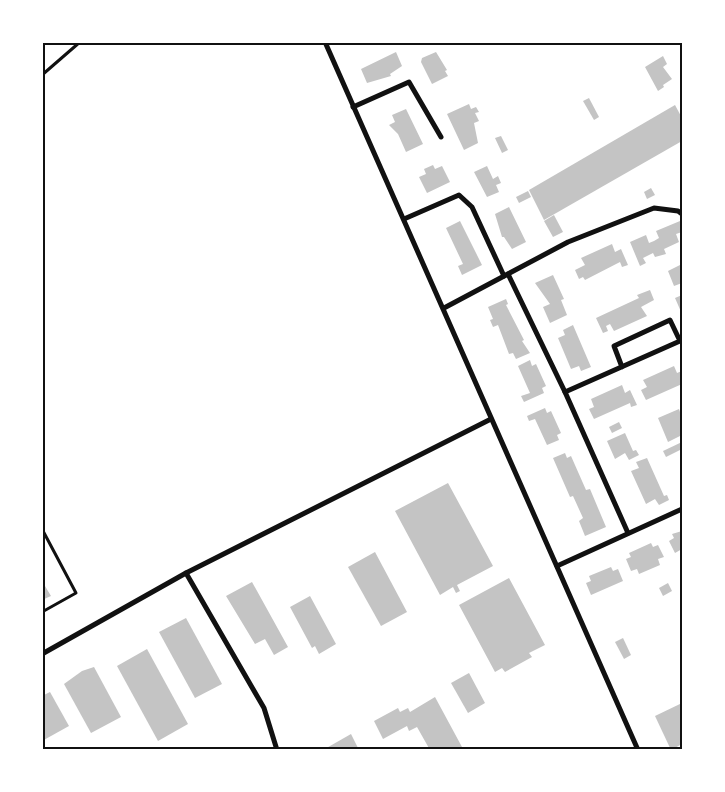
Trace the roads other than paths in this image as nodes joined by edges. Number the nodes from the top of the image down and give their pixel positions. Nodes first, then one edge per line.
1 (80, 42) edge
2 (325, 42) edge
3 (42, 75) edge
4 (353, 107) junction
5 (441, 137) dead end
6 (682, 214) edge
7 (404, 219) junction
8 (506, 275) junction
9 (444, 308) junction
10 (622, 367) junction
11 (565, 392) junction
12 (491, 419) junction
13 (682, 509) edge
14 (42, 529) edge
15 (628, 533) junction
16 (557, 566) junction
17 (186, 573) junction
18 (42, 612) edge
19 (42, 654) edge
20 (277, 750) edge
21 (638, 750) edge

1 - 3 lane
2 - 4 street
4 - 5 street
4 - 7 street
6 - 8 street
7 - 8 street
7 - 9 street
8 - 9 street
8 - 11 street
9 - 12 street
10 - 10 street
10 - 11 street
11 - 15 street
12 - 16 street
12 - 17 street
13 - 15 street
14 - 18 lane
15 - 16 street
16 - 21 street
17 - 19 street
17 - 20 street

